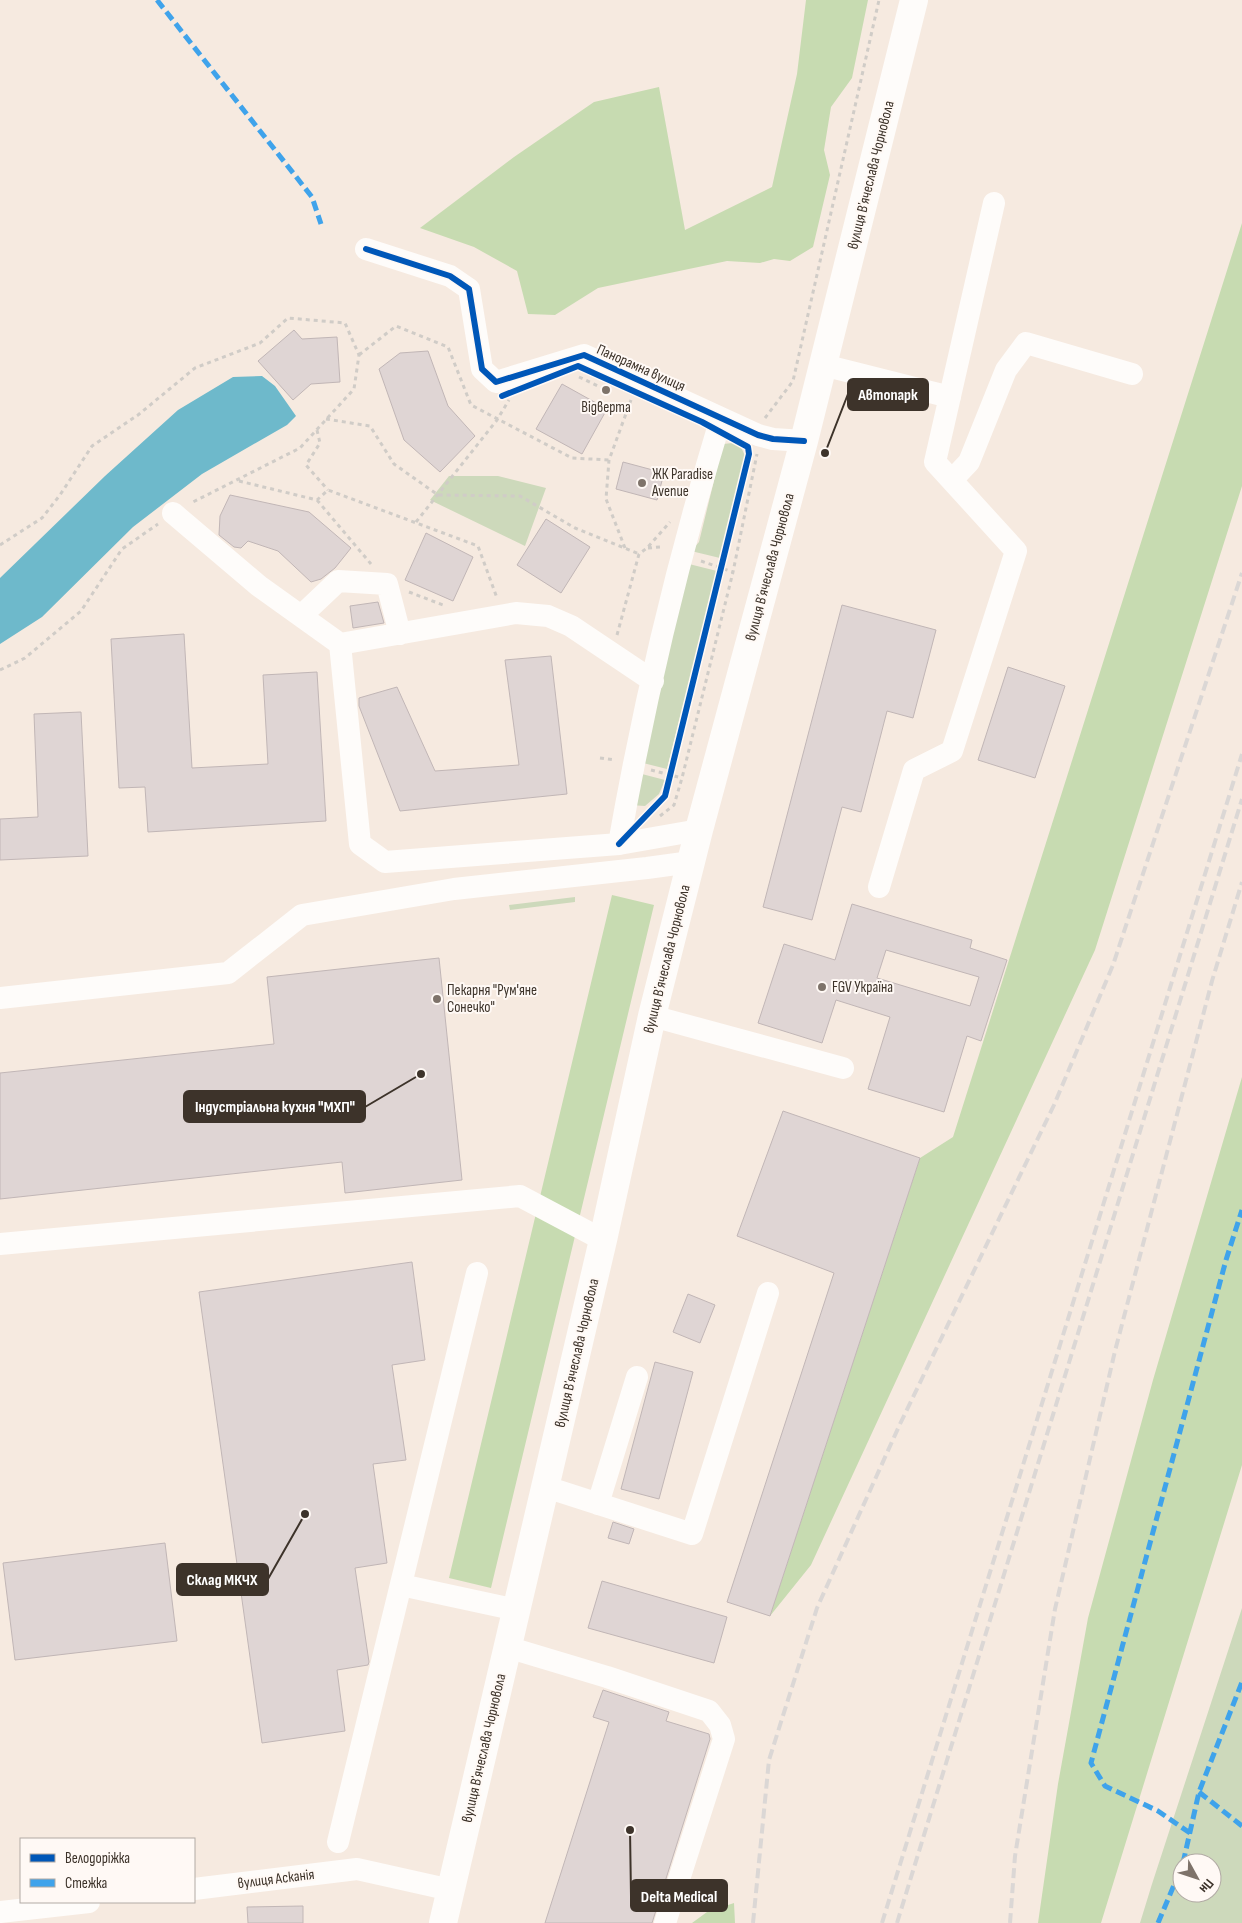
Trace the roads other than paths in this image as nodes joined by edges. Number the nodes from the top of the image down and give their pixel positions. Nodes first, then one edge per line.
1 (914, 0) edge
2 (994, 203) dead end
3 (366, 249) dead end
4 (823, 365) junction
5 (1132, 374) dead end
6 (950, 397) junction
7 (721, 418) junction
8 (804, 441) junction
9 (952, 480) junction
10 (172, 513) road end
11 (301, 616) junction
12 (400, 634) junction
13 (340, 644) junction
14 (653, 681) junction
15 (698, 830) junction
16 (619, 844) junction
17 (691, 862) junction
18 (879, 888) dead end
19 (0, 998) edge
20 (652, 1016) junction
21 (844, 1068) dead end
22 (603, 1240) junction
23 (0, 1244) edge
24 (477, 1273) dead end
25 (768, 1293) dead end
26 (637, 1377) dead end
27 (546, 1487) junction
28 (598, 1504) junction
29 (401, 1585) junction
30 (517, 1610) junction
31 (508, 1647) junction
32 (338, 1842) dead end
33 (195, 1889) edge
34 (451, 1890) junction
35 (80, 1903) edge
36 (0, 1912) edge
37 (443, 1923) edge
38 (666, 1923) edge

1 - 4 main road, вулиця Вʼячеслава Чорновола
2 - 6 street
3 - 7 street, Панорамна вулиця
4 - 6 street
4 - 8 main road, вулиця Вʼячеслава Чорновола
5 - 9 street
6 - 9 street
7 - 8 street, Панорамна вулиця
7 - 14 street
8 - 15 main road, вулиця Вʼячеслава Чорновола
9 - 18 street
10 - 11 street
11 - 12 street
11 - 13 street
12 - 13 street
12 - 14 street
13 - 16 street
14 - 16 street
15 - 16 street
15 - 17 main road, вулиця Вʼячеслава Чорновола
17 - 19 street
17 - 20 main road, вулиця Вʼячеслава Чорновола
20 - 21 street
20 - 22 main road, вулиця Вʼячеслава Чорновола
22 - 23 street
22 - 27 main road, вулиця Вʼячеслава Чорновола
24 - 29 street
25 - 28 street
26 - 28 street
27 - 28 street
27 - 30 main road, вулиця Вʼячеслава Чорновола
29 - 30 street
29 - 32 street
30 - 31 main road, вулиця Вʼячеслава Чорновола
31 - 34 main road, вулиця Вʼячеслава Чорновола
31 - 38 street
33 - 34 street, вулиця Асканія
34 - 37 main road, вулиця Вʼячеслава Чорновола
35 - 36 street

